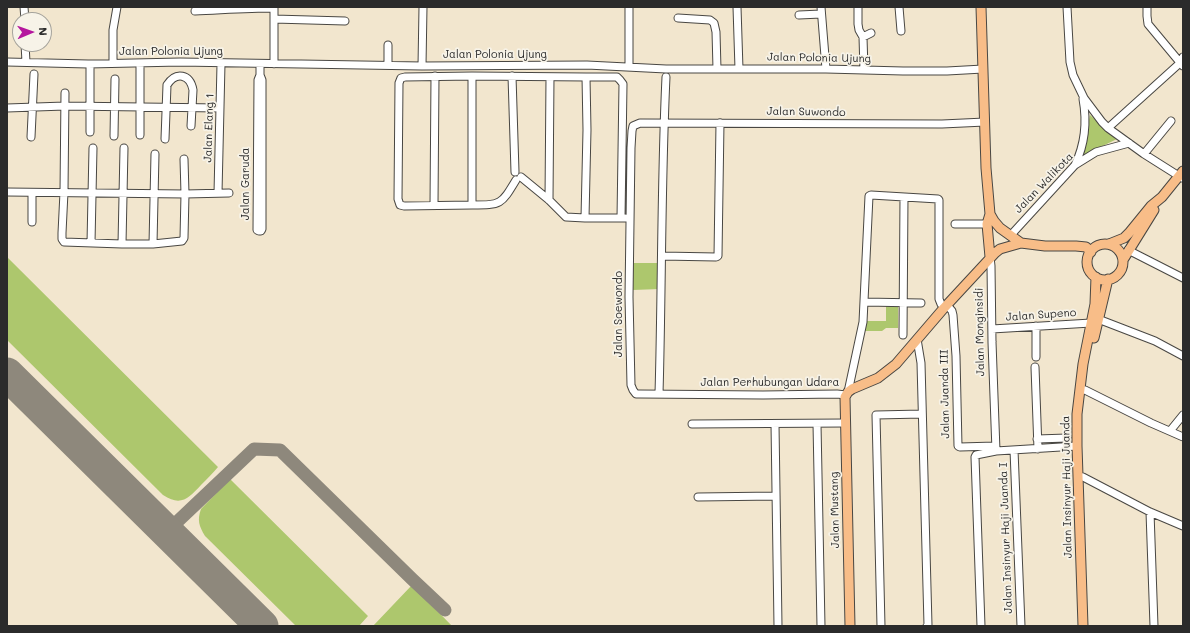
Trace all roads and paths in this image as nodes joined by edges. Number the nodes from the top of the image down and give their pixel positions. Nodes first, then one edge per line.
1 (117, 7) edge
2 (274, 7) edge
3 (423, 7) edge
4 (629, 7) edge
5 (737, 7) edge
6 (858, 7) edge
7 (899, 7) edge
8 (981, 7) edge
9 (1067, 7) edge
10 (1147, 7) edge
11 (195, 10) dead end
12 (821, 10) edge
13 (799, 15) dead end
14 (678, 18) dead end
15 (274, 19) junction
16 (345, 21) dead end
17 (901, 31) dead end
18 (871, 33) dead end
19 (863, 38) junction
20 (388, 45) dead end
21 (25, 52) edge
22 (7, 62) edge
23 (26, 62) junction
24 (180, 62) junction
25 (1182, 62) edge
26 (113, 63) junction
27 (140, 63) junction
28 (90, 64) junction
29 (221, 64) junction
30 (260, 64) junction
31 (274, 64) junction
32 (388, 65) junction
33 (422, 66) junction
34 (628, 67) junction
35 (717, 68) junction
36 (740, 69) junction
37 (826, 69) junction
38 (983, 69) junction
39 (864, 70) junction
40 (34, 74) dead end
41 (180, 75) junction
42 (435, 76) junction
43 (472, 76) junction
44 (512, 76) junction
45 (550, 77) junction
46 (586, 77) junction
47 (666, 77) dead end
48 (115, 78) dead end
49 (1081, 92) junction
50 (65, 93) dead end
51 (65, 106) junction
52 (32, 107) junction
53 (90, 107) junction
54 (7, 108) edge
55 (115, 108) junction
56 (140, 108) junction
57 (166, 108) junction
58 (192, 108) junction
59 (220, 108) junction
60 (1171, 121) dead end
61 (985, 122) junction
62 (664, 123) junction
63 (720, 123) junction
64 (191, 126) dead end
65 (1108, 128) junction
66 (632, 131) joint
67 (90, 132) dead end
68 (140, 135) dead end
69 (114, 136) dead end
70 (32, 137) dead end
71 (165, 139) dead end
72 (1128, 143) junction
73 (93, 148) dead end
74 (124, 148) dead end
75 (155, 154) dead end
76 (1144, 154) junction
77 (184, 159) dead end
78 (1075, 165) junction
79 (1182, 175) edge
80 (519, 179) junction
81 (7, 192) edge
82 (64, 192) junction
83 (259, 192) dead end
84 (32, 193) junction
85 (92, 193) junction
86 (218, 193) junction
87 (229, 193) dead end
88 (123, 194) junction
89 (154, 194) junction
90 (185, 194) junction
91 (904, 197) junction
92 (1162, 197) junction
93 (549, 200) junction
94 (434, 205) junction
95 (472, 205) junction
96 (990, 214) junction
97 (585, 218) junction
98 (621, 218) junction
99 (630, 218) junction
100 (32, 222) dead end
101 (956, 224) dead end
102 (987, 224) junction
103 (1010, 236) junction
104 (91, 243) junction
105 (1021, 243) junction
106 (122, 244) junction
107 (153, 244) junction
108 (1108, 244) junction
109 (1128, 250) junction
110 (1091, 252) junction
111 (662, 256) junction
112 (990, 257) junction
113 (1123, 260) junction
114 (1096, 276) junction
115 (1183, 278) edge
116 (1108, 279) junction
117 (864, 302) junction
118 (904, 302) junction
119 (921, 303) dead end
120 (946, 306) junction
121 (1094, 321) junction
122 (1036, 326) junction
123 (992, 329) junction
124 (903, 335) dead end
125 (917, 339) junction
126 (1183, 356) edge
127 (1036, 357) dead end
128 (1035, 367) dead end
129 (1085, 390) junction
130 (847, 393) junction
131 (636, 394) joint
132 (660, 394) junction
133 (922, 414) junction
134 (1183, 415) edge
135 (845, 423) junction
136 (692, 424) dead end
137 (775, 424) junction
138 (817, 424) junction
139 (1170, 431) junction
140 (1183, 437) edge
141 (1067, 438) dead end
142 (1037, 439) junction
143 (1077, 446) junction
144 (995, 449) junction
145 (1038, 449) junction
146 (1014, 450) junction
147 (1083, 477) junction
148 (776, 496) junction
149 (698, 497) dead end
150 (1150, 512) junction
151 (1183, 526) edge
152 (778, 626) edge
153 (821, 626) edge
154 (850, 626) edge
155 (881, 626) edge
156 (927, 626) edge
157 (981, 626) edge
158 (1020, 626) edge
159 (1083, 626) edge
160 (1088, 626) edge
161 (1154, 626) edge

1 - 26 street
2 - 11 street
2 - 15 street
3 - 33 street
4 - 34 street
5 - 36 street
6 - 19 street
7 - 17 street
8 - 38 main road, Jalan Monginsidi
9 - 49 street
10 - 25 street
12 - 13 street
12 - 37 street
14 - 35 street
15 - 16 street
15 - 31 street
18 - 19 street
19 - 39 street
20 - 32 street
21 - 23 street
22 - 23 street, Jalan Polonia Ujung
23 - 28 street, Jalan Polonia Ujung
24 - 27 street, Jalan Polonia Ujung
24 - 29 street, Jalan Polonia Ujung
24 - 41 street
25 - 65 street
26 - 27 street, Jalan Polonia Ujung
26 - 28 street, Jalan Polonia Ujung
27 - 56 street
28 - 53 street
29 - 30 street, Jalan Polonia Ujung
29 - 59 street, Jalan Elang 1
30 - 31 street, Jalan Polonia Ujung
30 - 83 street, Jalan Garuda
31 - 32 street, Jalan Polonia Ujung
32 - 33 street, Jalan Polonia Ujung
33 - 34 street, Jalan Polonia Ujung
34 - 35 street, Jalan Polonia Ujung
35 - 36 street, Jalan Polonia Ujung
36 - 37 street, Jalan Polonia Ujung
37 - 39 street, Jalan Polonia Ujung
38 - 39 street, Jalan Polonia Ujung
38 - 61 main road, Jalan Monginsidi
40 - 52 street
41 - 57 street
41 - 58 street
42 - 43 street
42 - 94 street
42 - 94 street
43 - 44 street
43 - 95 street
44 - 45 street
44 - 80 street
45 - 46 street
45 - 93 street
46 - 97 street
46 - 98 street
47 - 62 street
48 - 55 street
49 - 65 street
49 - 78 street
50 - 51 street
51 - 52 street
51 - 53 street
51 - 82 street
52 - 54 street
52 - 70 street
53 - 55 street
53 - 67 street
55 - 56 street
55 - 69 street
56 - 57 street
56 - 68 street
57 - 58 street
57 - 71 street
58 - 59 street
58 - 64 street
59 - 86 street, Jalan Elang 1
60 - 76 street
61 - 63 street, Jalan Suwondo
61 - 96 main road, Jalan Monginsidi
62 - 63 street, Jalan Suwondo
62 - 66 street, Jalan Suwondo
62 - 111 street
63 - 111 street
65 - 72 street
66 - 99 street, Jalan Soewondo
72 - 76 street
72 - 78 street, Jalan Walikota
73 - 85 street
74 - 88 street
75 - 89 street
76 - 79 street
77 - 90 street
78 - 103 street, Jalan Walikota
79 - 92 main road
80 - 93 street
80 - 95 street
81 - 84 street
82 - 84 street
82 - 85 street
82 - 104 street
84 - 100 street
85 - 88 street
85 - 104 street
86 - 87 street
86 - 90 street
88 - 89 street
88 - 106 street
89 - 90 street
89 - 107 street
90 - 107 street
91 - 117 street
91 - 118 street
91 - 120 street
92 - 108 main road
92 - 109 main road
93 - 97 street
94 - 95 street
96 - 102 main road, Jalan Monginsidi
96 - 103 main road
97 - 98 street
98 - 99 street
99 - 131 street, Jalan Soewondo
101 - 102 street
102 - 112 main road, Jalan Monginsidi
103 - 105 main road
104 - 106 street
105 - 110 main road
105 - 112 main road, Jalan Perhubungan Udara
106 - 107 street
108 - 110 main road
108 - 113 main road
109 - 113 main road
109 - 115 street
110 - 114 main road
111 - 132 street
112 - 120 main road, Jalan Perhubungan Udara
112 - 123 street, Jalan Monginsidi
113 - 116 main road
114 - 116 main road
114 - 121 main road, Jalan Insinyur Haji Juanda
116 - 121 main road, Jalan Insinyur Haji Juanda
117 - 118 street
117 - 130 street
118 - 119 street
118 - 124 street
120 - 125 main road, Jalan Perhubungan Udara
120 - 144 street, Jalan Juanda III
121 - 122 street, Jalan Supeno
121 - 126 street, Jalan Supeno
121 - 129 main road, Jalan Insinyur Haji Juanda
121 - 143 main road, Jalan Insinyur Haji Juanda
122 - 123 street, Jalan Supeno
122 - 127 street
123 - 144 street, Jalan Monginsidi
125 - 130 main road, Jalan Perhubungan Udara
125 - 133 street
128 - 142 street
129 - 139 street
129 - 147 main road, Jalan Insinyur Haji Juanda
130 - 132 street, Jalan Perhubungan Udara
130 - 135 main road, Jalan Mustang
131 - 132 street, Jalan Perhubungan Udara
133 - 155 street
133 - 156 street
134 - 139 street
135 - 138 street
135 - 154 main road, Jalan Mustang
136 - 137 street
137 - 138 street
137 - 148 street
138 - 153 street
139 - 140 street
141 - 142 street
142 - 145 street
143 - 145 street
143 - 159 main road, Jalan Insinyur Haji Juanda
144 - 146 street
144 - 157 street
145 - 146 street
146 - 158 street, Jalan Insinyur Haji Juanda I
147 - 150 street
147 - 160 main road, Jalan Insinyur Haji Juanda
148 - 149 street
148 - 152 street
150 - 151 street
150 - 161 street

